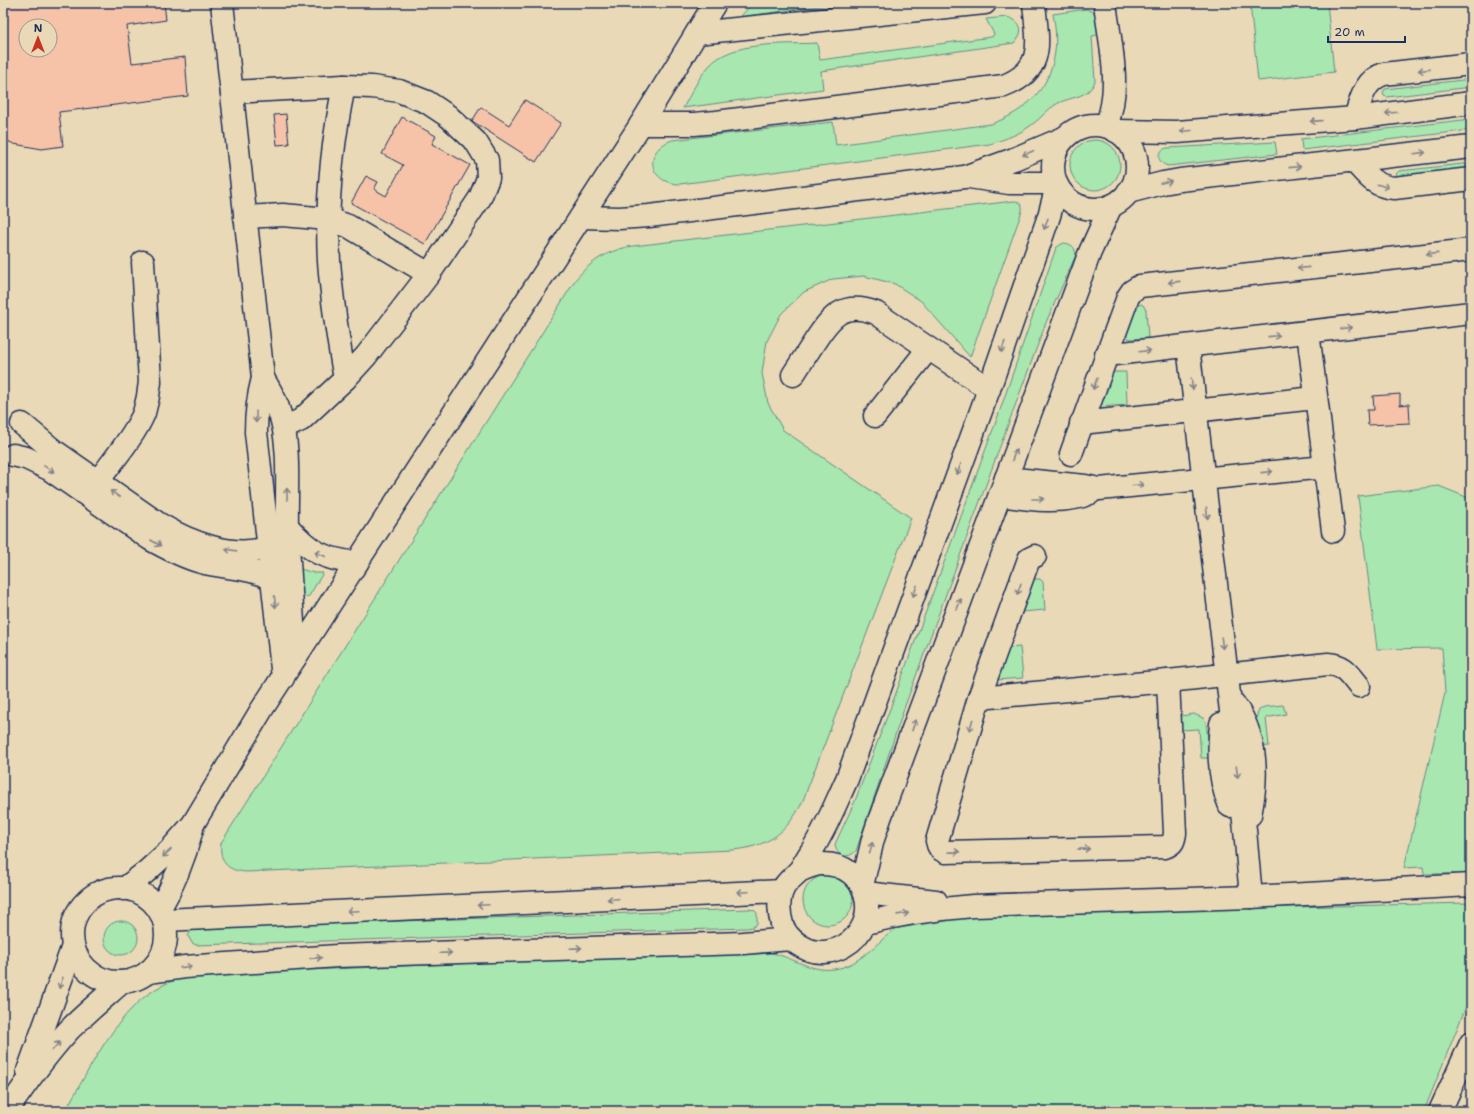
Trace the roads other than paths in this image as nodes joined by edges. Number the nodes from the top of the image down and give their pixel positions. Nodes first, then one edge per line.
1 (222, 3) edge
2 (715, 3) edge
3 (985, 3) edge
4 (1034, 3) edge
5 (1106, 3) edge
6 (696, 33) junction
7 (1471, 64) edge
8 (344, 86) junction
9 (232, 92) junction
10 (1471, 103) edge
11 (1355, 118) junction
12 (641, 124) junction
13 (1111, 129) junction
14 (1064, 138) junction
15 (1471, 147) edge
16 (1354, 161) junction
17 (964, 177) junction
18 (1471, 179) edge
19 (1056, 185) junction
20 (1128, 192) junction
21 (1111, 206) junction
22 (245, 217) junction
23 (581, 217) junction
24 (328, 219) junction
25 (1471, 250) edge
26 (143, 262) dead end
27 (429, 274) junction
28 (1471, 313) edge
29 (1308, 332) junction
30 (1188, 346) junction
31 (928, 349) junction
32 (1106, 355) junction
33 (793, 376) dead end
34 (263, 378) junction
35 (345, 379) junction
36 (989, 389) junction
37 (1315, 398) junction
38 (1195, 411) junction
39 (875, 416) dead end
40 (1081, 423) junction
41 (22, 424) dead end
42 (284, 428) junction
43 (1071, 454) dead end
44 (13, 455) dead end
45 (1325, 467) junction
46 (1203, 479) junction
47 (98, 481) junction
48 (1003, 487) junction
49 (287, 526) junction
50 (1333, 531) dead end
51 (269, 547) junction
52 (1035, 556) dead end
53 (357, 563) junction
54 (272, 579) junction
55 (295, 658) junction
56 (1226, 674) junction
57 (283, 678) junction
58 (1168, 681) junction
59 (1360, 686) dead end
60 (979, 698) junction
61 (1229, 698) junction
62 (193, 824) junction
63 (1245, 830) junction
64 (799, 871) junction
65 (1471, 885) edge
66 (124, 889) junction
67 (864, 890) junction
68 (782, 891) junction
69 (1251, 897) junction
70 (973, 906) junction
71 (162, 915) junction
72 (865, 923) junction
73 (791, 939) junction
74 (73, 946) junction
75 (148, 972) junction
76 (122, 982) junction
77 (1471, 1043) edge
78 (23, 1088) junction
79 (7, 1111) edge
80 (1440, 1111) edge

1 - 9 street
2 - 6 street
3 - 6 street
4 - 12 street
5 - 13 street
6 - 12 street
7 -> 11 street
8 - 9 street
8 - 24 street
8 - 27 street
9 - 22 street
10 -> 11 street
11 -> 13 street
12 - 23 street
13 - 14 street
13 - 20 street
14 -> 17 street
14 - 19 street
16 -> 15 street
16 -> 18 street
20 -> 16 street
17 - 19 street
17 - 23 street
19 - 21 street
19 -> 36 street
20 - 21 street
48 -> 21 street
22 - 24 street
22 - 34 street
23 - 53 street
24 - 27 street
24 - 35 street
25 -> 32 street
26 - 47 street
27 - 35 street
29 -> 28 street
30 -> 29 street
29 - 37 street
32 -> 30 street
30 -> 38 street
31 - 33 street
31 - 36 street
31 - 39 street
32 -> 40 street
34 - 42 street
34 -> 51 street
35 - 42 street
36 -> 64 street
37 - 38 street
37 - 45 street
38 - 40 street
38 - 46 street
40 - 43 street
41 - 47 street
49 -> 42 street
44 -> 54 street
46 -> 45 street
45 - 50 street
48 -> 46 street
46 -> 56 street
51 -> 47 street
67 -> 48 street
53 -> 49 street
49 - 55 street
51 - 54 street
52 -> 60 street
53 - 55 street
54 -> 57 street
55 - 57 street
56 - 58 street
56 - 59 street
56 - 61 street
57 - 62 street
58 - 60 street
60 -> 58 street
61 -> 63 street
61 - 63 street
62 -> 66 street
62 - 71 street
63 - 69 street
64 - 67 street
64 - 68 street
65 - 69 street
66 - 71 street
66 - 74 street
67 - 70 street
67 - 72 street
68 -> 71 street
68 - 73 street
69 - 70 street
72 -> 70 street
71 - 75 street
72 - 73 street
75 -> 73 street
74 - 76 street
74 -> 78 street
75 - 76 street
78 -> 76 street
77 - 80 street
78 - 79 street

